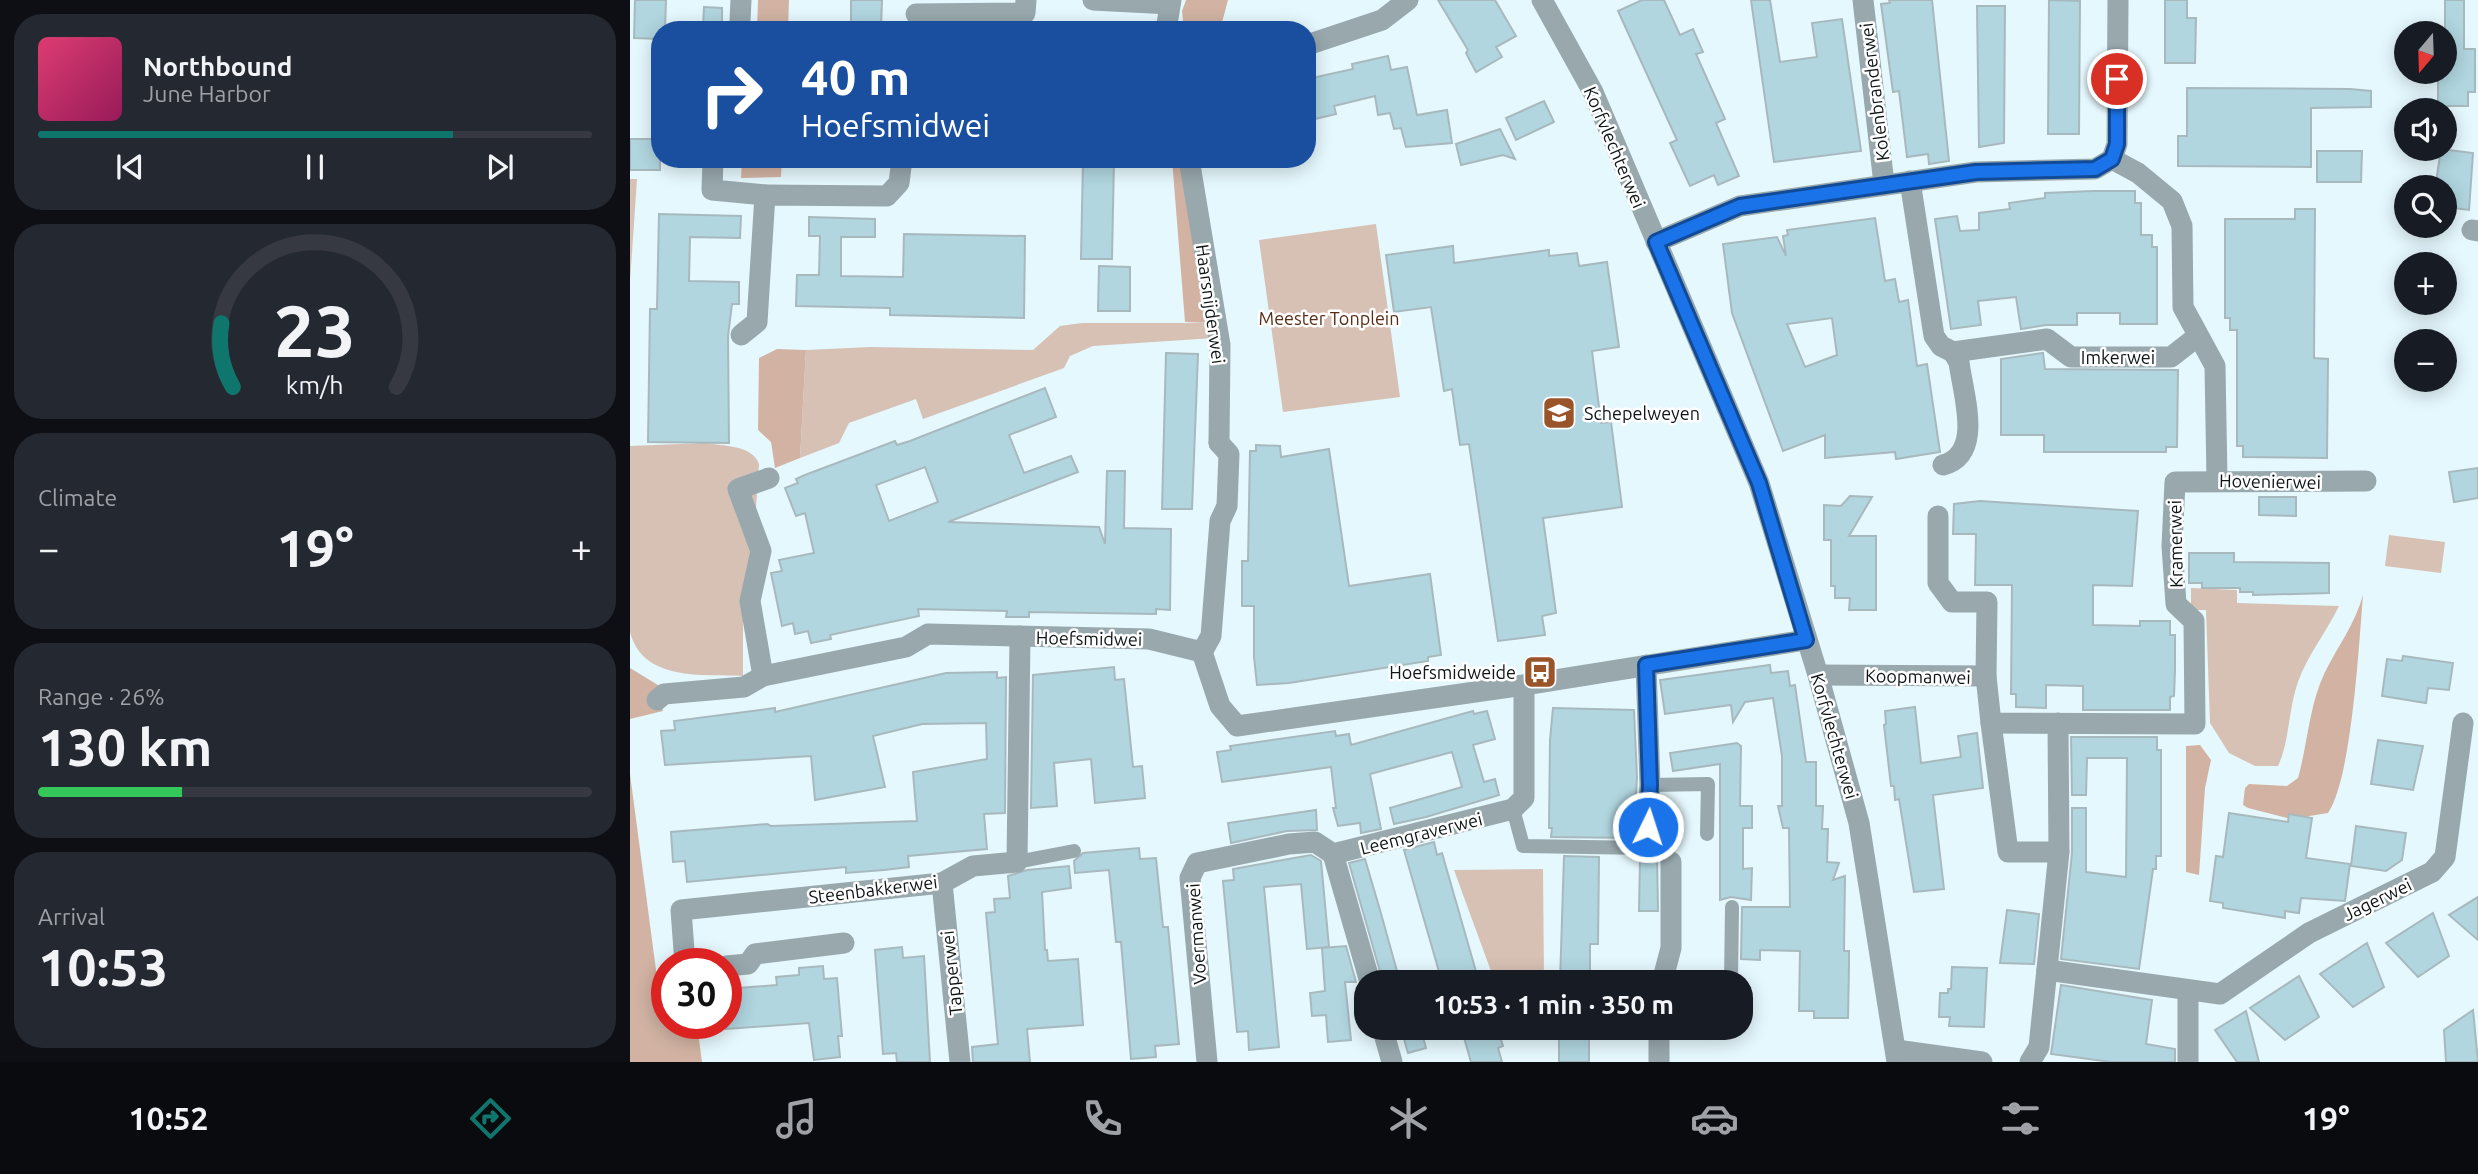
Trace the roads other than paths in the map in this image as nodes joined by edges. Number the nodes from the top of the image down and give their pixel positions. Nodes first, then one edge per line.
1 (1026, 0) edge
2 (1093, 0) edge
3 (1408, 0) edge
4 (1542, 0) edge
5 (1863, 0) edge
6 (2118, 0) edge
7 (1170, 2) edge
8 (916, 15) edge
9 (1167, 21) edge
10 (1316, 42) edge
11 (2112, 159) junction
12 (713, 168) edge
13 (901, 168) edge
14 (1190, 168) edge
15 (1910, 181) junction
16 (1884, 184) junction
17 (765, 195) junction
18 (1656, 242) junction
19 (741, 335) dead end
20 (2198, 336) junction
21 (1953, 352) junction
22 (1943, 465) dead end
23 (769, 478) dead end
24 (2217, 480) junction
25 (2366, 481) dead end
26 (2175, 482) joint
27 (1938, 516) dead end
28 (1020, 636) junction
29 (1806, 640) junction
30 (1202, 652) junction
31 (1646, 665) junction
32 (1818, 675) junction
33 (763, 676) junction
34 (1986, 676) junction
35 (1524, 685) junction
36 (657, 700) dead end
37 (1991, 723) junction
38 (2059, 723) junction
39 (2463, 723) dead end
40 (1650, 785) junction
41 (1513, 809) junction
42 (1707, 834) dead end
43 (1646, 848) joint
44 (1074, 851) dead end
45 (2059, 852) junction
46 (1333, 854) junction
47 (1017, 862) junction
48 (1671, 862) dead end
49 (942, 883) junction
50 (1732, 907) dead end
51 (844, 943) dead end
52 (684, 948) edge
53 (742, 965) edge
54 (1367, 970) edge
55 (1665, 970) edge
56 (1731, 970) edge
57 (2047, 970) junction
58 (2188, 990) junction
59 (1386, 1040) edge
60 (1659, 1040) edge
61 (1896, 1056) edge
62 (960, 1062) edge
63 (1207, 1062) edge
64 (1392, 1062) edge
65 (1659, 1062) edge
66 (1982, 1062) edge
67 (2030, 1062) edge
68 (2188, 1062) edge

1 - 8 street
2 - 7 street
3 - 10 street
4 - 18 street, Korfvlechterwei
5 - 16 street, Kolenbranderwei
6 - 11 street
7 - 9 street
11 - 15 street
11 - 20 street
12 - 17 street
13 - 17 street
14 - 30 street, Haarsnijderwei
15 - 16 street
15 - 21 street
16 - 18 street
17 - 19 street
18 - 29 street, Korfvlechterwei
20 - 21 street, Imkerwei
20 - 24 street
21 - 22 street
23 - 33 street
24 - 25 street, Hovenierwei
24 - 26 street, Hovenierwei
26 - 38 street, Kramerwei
27 - 34 street, Koopmanwei
28 - 30 street, Hoefsmidwei
28 - 33 street, Hoefsmidwei
28 - 47 street
29 - 31 street
29 - 32 street, Korfvlechterwei
30 - 35 street
31 - 35 street
31 - 40 street
32 - 34 street, Koopmanwei
32 - 61 street, Korfvlechterwei
33 - 36 street, Hoefsmidwei
34 - 37 street
35 - 41 street
37 - 38 street
37 - 45 street
38 - 45 street
39 - 58 street, Jagerwei
40 - 42 lane
40 - 43 street
41 - 43 lane
41 - 46 street, Leemgraverwei
44 - 47 lane
45 - 57 street
46 - 54 street
46 - 63 street, Voermanwei
47 - 49 street, Steenbakkerwei
48 - 55 street
49 - 52 street, Steenbakkerwei
49 - 62 street, Tapperwei
50 - 56 lane
51 - 53 street
57 - 58 street, Jagerwei
57 - 67 street
58 - 68 street
59 - 64 street
60 - 65 street
61 - 66 street

